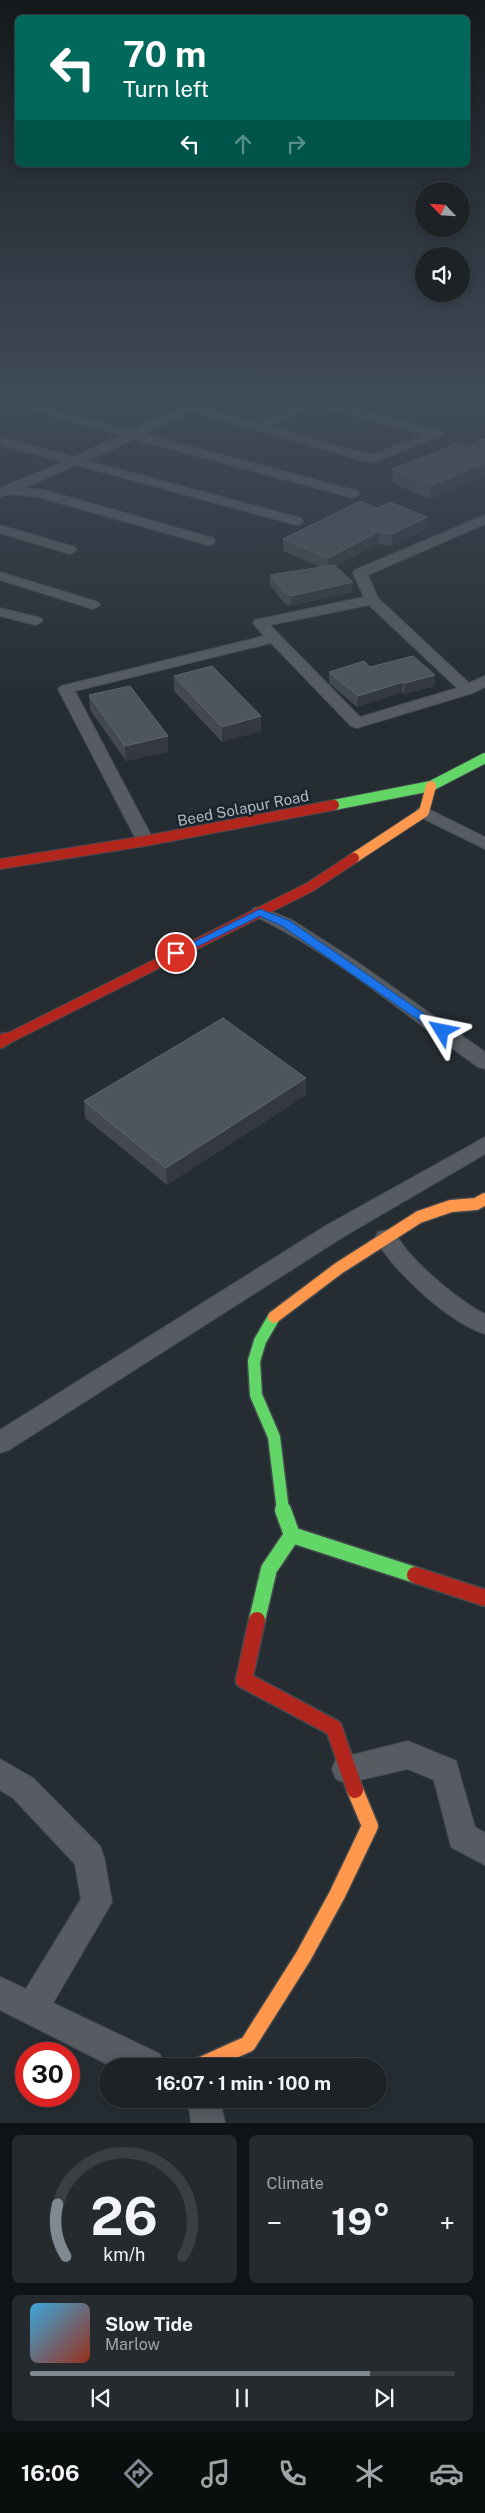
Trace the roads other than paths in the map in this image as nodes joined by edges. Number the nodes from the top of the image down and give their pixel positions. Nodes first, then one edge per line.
1 (64, 500) edge
2 (220, 500) edge
3 (485, 519) edge
4 (296, 521) dead end
5 (0, 529) edge
6 (208, 541) dead end
7 (70, 550) dead end
8 (0, 576) edge
9 (372, 600) junction
10 (93, 605) dead end
11 (0, 612) edge
12 (36, 622) dead end
13 (274, 638) junction
14 (485, 681) edge
15 (468, 690) junction
16 (485, 758) edge
17 (431, 786) junction
18 (424, 812) junction
19 (145, 841) junction
20 (485, 844) edge
21 (0, 864) edge
22 (260, 912) junction
23 (0, 1042) edge
24 (485, 1062) edge
25 (485, 1144) edge
26 (485, 1199) edge
27 (386, 1238) junction
28 (485, 1325) edge
29 (0, 1443) edge
30 (292, 1534) junction
31 (485, 1598) edge
32 (346, 1770) junction
33 (0, 1773) edge
34 (485, 1850) edge
35 (0, 1993) edge
36 (32, 2009) junction
37 (130, 2058) edge
38 (217, 2058) edge
39 (206, 2108) edge
40 (208, 2123) edge

1 - 6 street
2 - 4 street
3 - 9 street
5 - 7 street
8 - 10 street
9 - 13 street
9 - 15 street
11 - 12 street
13 - 15 street
13 - 19 street
14 - 15 street
16 - 17 street, Beed Solapur Road
17 - 18 street
17 - 19 street, Beed Solapur Road
18 - 20 street
18 - 22 street
19 - 21 street, Beed Solapur Road
22 - 23 street
22 - 24 street
25 - 29 street
26 - 27 street
27 - 28 street
27 - 30 street
30 - 31 street
30 - 32 street
32 - 34 street
32 - 38 street
33 - 36 street
35 - 36 street
36 - 37 street
39 - 40 street

